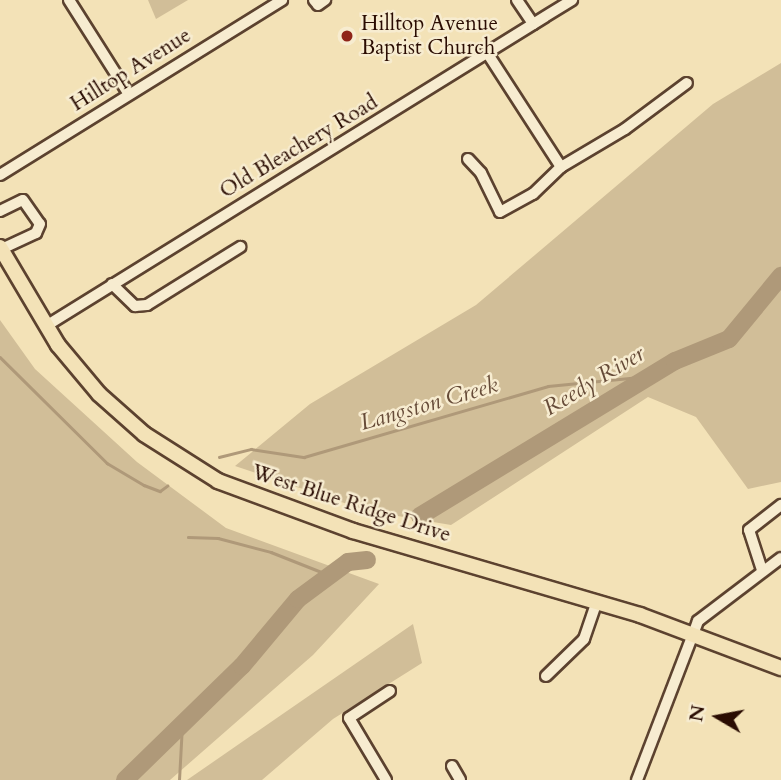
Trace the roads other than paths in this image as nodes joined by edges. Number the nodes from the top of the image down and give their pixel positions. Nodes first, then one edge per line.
1 (69, 0) edge
2 (282, 0) edge
3 (314, 0) edge
4 (325, 0) edge
5 (517, 0) edge
6 (572, 0) edge
7 (533, 24) junction
8 (488, 54) junction
9 (687, 83) dead end
10 (128, 93) junction
11 (468, 159) dead end
12 (561, 167) junction
13 (0, 175) edge
14 (0, 211) edge
15 (240, 247) dead end
16 (1, 248) edge
17 (112, 284) junction
18 (46, 326) junction
19 (781, 505) edge
20 (781, 558) edge
21 (762, 570) junction
22 (597, 601) junction
23 (690, 633) junction
24 (781, 668) edge
25 (546, 676) dead end
26 (390, 691) dead end
27 (452, 766) dead end
28 (386, 780) edge
29 (460, 780) edge
30 (637, 780) edge

1 - 10 street
2 - 10 street, Hilltop Avenue
3 - 4 street
5 - 7 street
6 - 7 street, Old Bleachery Road
7 - 8 street, Old Bleachery Road
8 - 12 street
8 - 17 street, Old Bleachery Road
9 - 12 street
10 - 13 street, Hilltop Avenue
11 - 12 street
14 - 16 street
15 - 17 street
16 - 18 main road, West Blue Ridge Drive
17 - 18 street, Old Bleachery Road
18 - 22 main road, West Blue Ridge Drive
19 - 21 street
20 - 21 street
21 - 23 street
22 - 23 main road, West Blue Ridge Drive
22 - 25 street
23 - 24 main road, West Blue Ridge Drive
23 - 30 street
26 - 28 street
27 - 29 street

